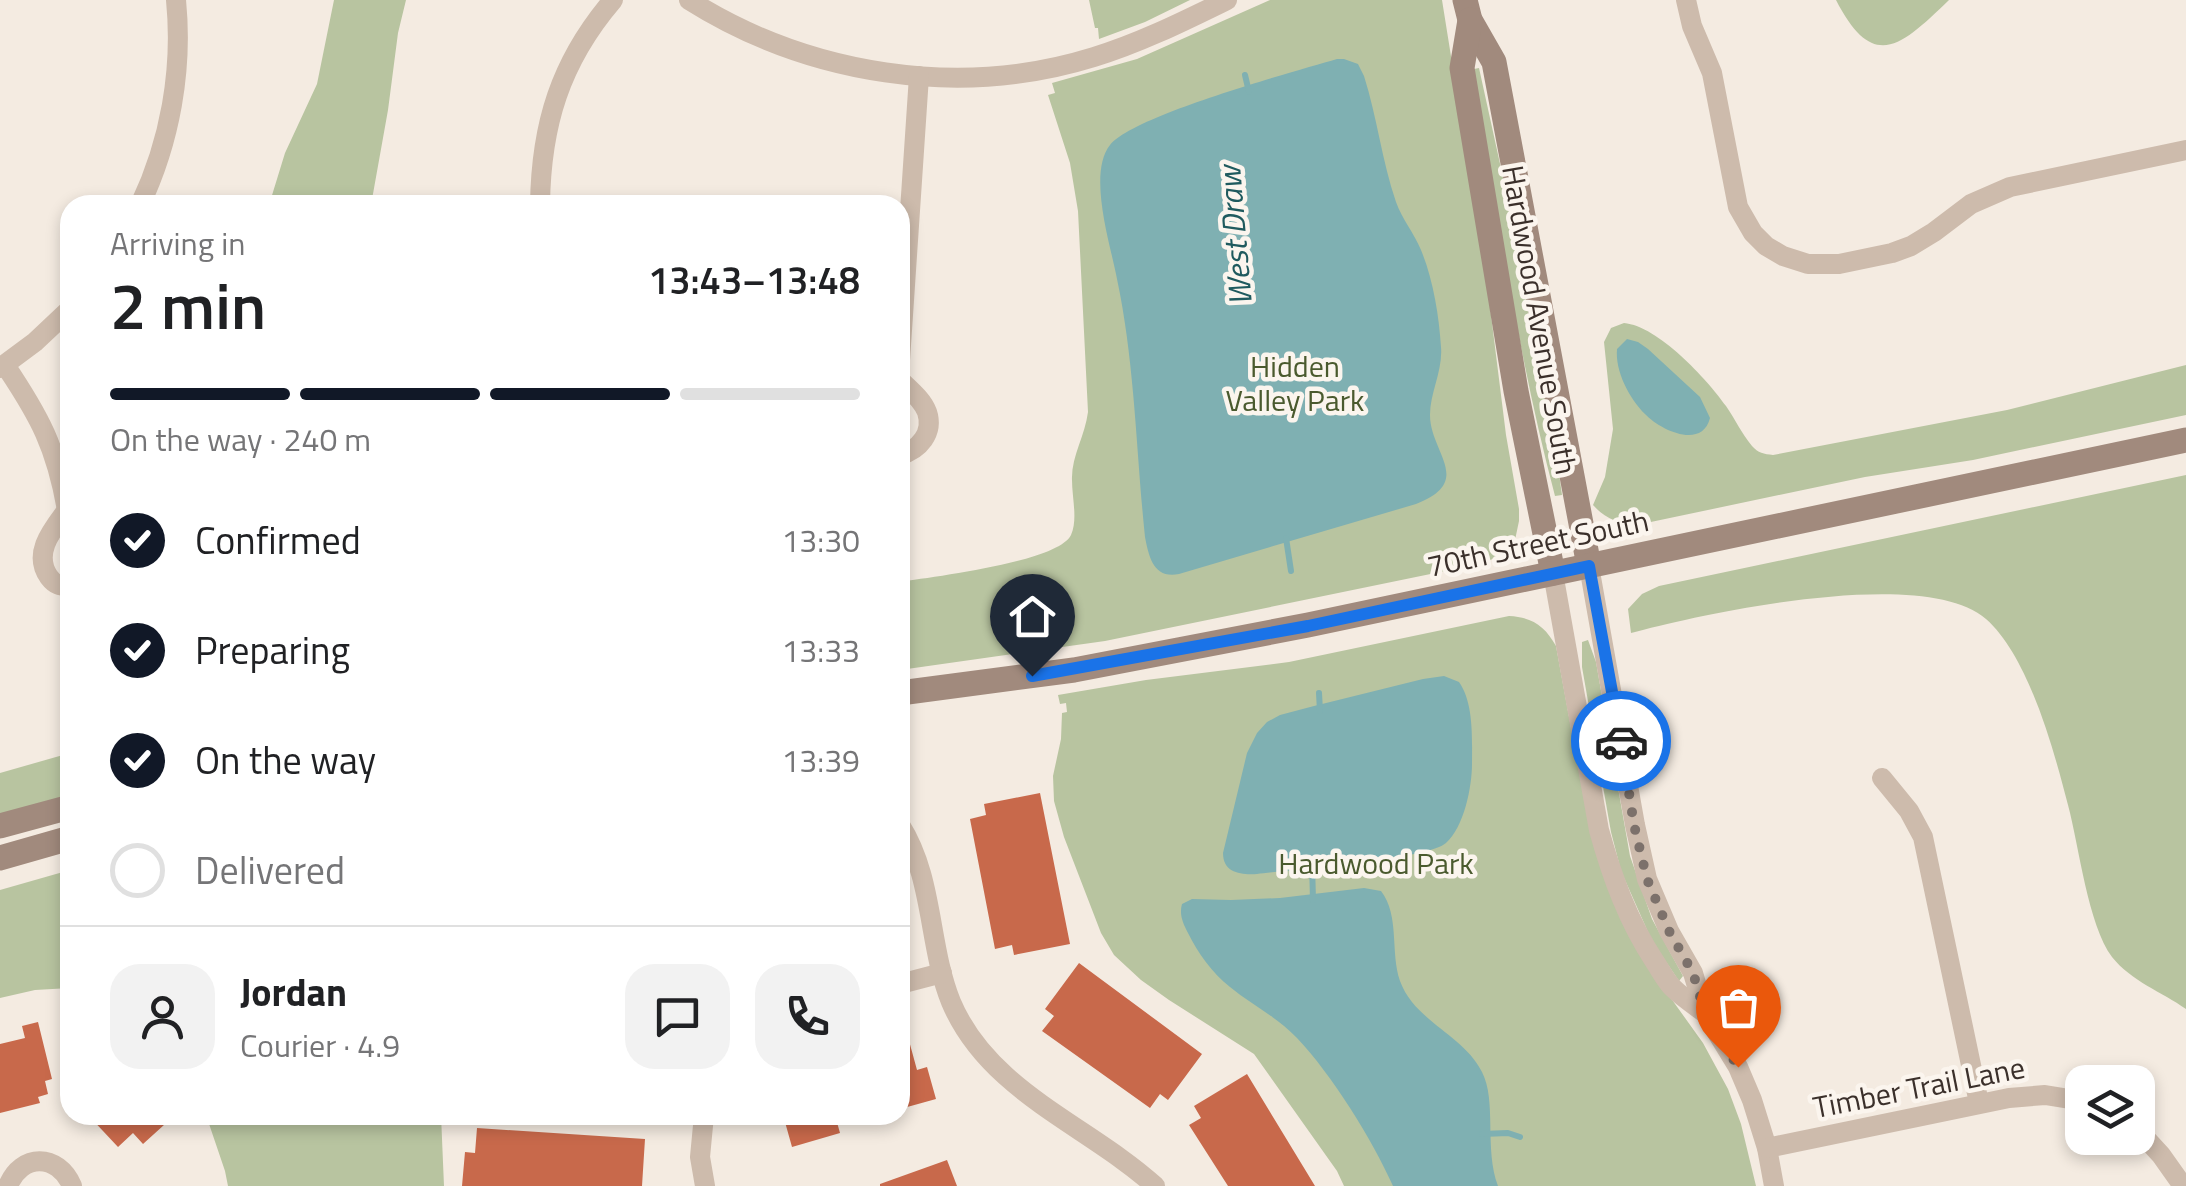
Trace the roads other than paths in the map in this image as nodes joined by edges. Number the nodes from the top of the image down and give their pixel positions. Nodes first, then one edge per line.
1 (176, 0) edge
2 (613, 0) edge
3 (689, 0) edge
4 (1228, 0) edge
5 (1686, 0) edge
6 (1468, 10) edge
7 (919, 76) junction
8 (2186, 150) edge
9 (144, 195) edge
10 (541, 195) edge
11 (910, 211) edge
12 (60, 319) edge
13 (3, 367) edge
14 (910, 390) edge
15 (2186, 440) edge
16 (910, 452) edge
17 (60, 475) edge
18 (60, 522) edge
19 (1589, 566) junction
20 (1553, 574) junction
21 (60, 585) edge
22 (910, 692) edge
23 (1882, 778) dead end
24 (60, 810) edge
25 (0, 826) edge
26 (60, 841) edge
27 (910, 846) edge
28 (0, 858) edge
29 (942, 972) junction
30 (910, 981) edge
31 (1705, 1013) junction
32 (2065, 1096) edge
33 (1980, 1103) junction
34 (703, 1125) edge
35 (1767, 1148) junction
36 (2155, 1148) edge
37 (8, 1186) edge
38 (72, 1186) edge
39 (705, 1186) edge
40 (1155, 1186) edge
41 (1774, 1186) edge
42 (2183, 1186) edge

1 - 9 street
2 - 10 street
3 - 7 street
4 - 7 street
5 - 8 street
6 - 19 main road, Hardwood Avenue South
6 - 20 main road, Hardwood Avenue South
7 - 11 street
12 - 13 street
13 - 17 street
14 - 16 street
15 - 19 main road, 70th Street South
18 - 21 street
19 - 20 main road, 70th Street South
19 - 31 street, Hardwood Avenue South
20 - 22 main road, 70th Street South
20 - 31 street, Hardwood Avenue South
23 - 33 street
24 - 25 main road
26 - 28 main road
27 - 29 street
29 - 30 street
29 - 40 street
31 - 35 street, Hardwood Avenue South
32 - 33 street, Timber Trail Lane
33 - 35 street, Timber Trail Lane
34 - 39 street
35 - 41 street, Hardwood Avenue South
36 - 42 street
37 - 38 street

